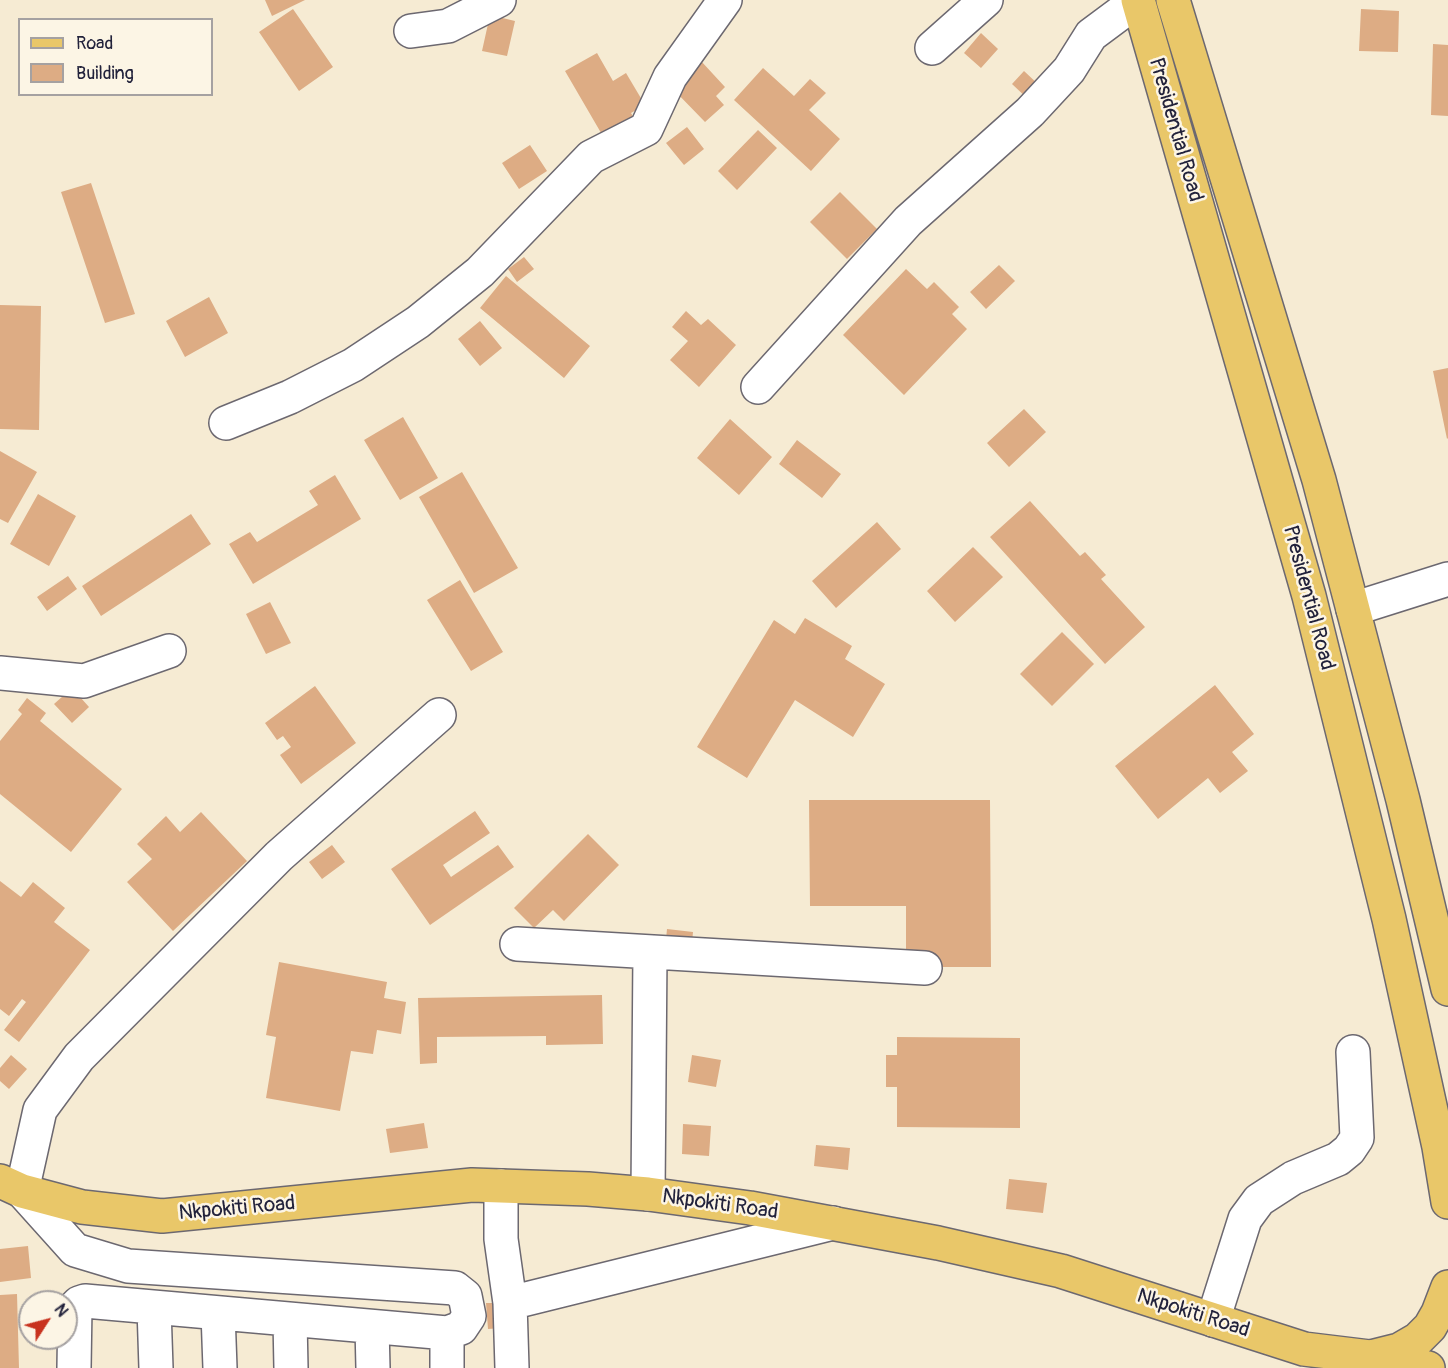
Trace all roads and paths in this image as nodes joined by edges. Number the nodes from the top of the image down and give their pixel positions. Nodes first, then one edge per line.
1 (500, 0) edge
2 (725, 0) edge
3 (986, 0) edge
4 (1138, 0) edge
5 (1173, 0) edge
6 (411, 31) dead end
7 (932, 48) dead end
8 (1263, 296) junction
9 (1224, 301) junction
10 (758, 387) dead end
11 (226, 423) dead end
12 (1448, 579) edge
13 (1353, 609) junction
14 (169, 651) dead end
15 (0, 673) edge
16 (439, 715) dead end
17 (517, 944) dead end
18 (650, 952) junction
19 (925, 969) dead end
20 (1448, 989) edge
21 (1353, 1052) dead end
22 (11, 1186) edge
23 (501, 1186) junction
24 (648, 1194) junction
25 (1448, 1202) edge
26 (833, 1223) junction
27 (1448, 1287) edge
28 (510, 1303) junction
29 (154, 1308) junction
30 (218, 1313) junction
31 (290, 1320) junction
32 (1213, 1320) junction
33 (372, 1327) junction
34 (447, 1333) junction
35 (1304, 1349) junction
36 (1370, 1357) junction
37 (74, 1368) edge
38 (156, 1368) edge
39 (220, 1368) edge
40 (291, 1368) edge
41 (373, 1368) edge
42 (447, 1368) edge
43 (512, 1368) edge
44 (1334, 1368) edge
45 (1428, 1368) edge

1 - 6 street
2 - 11 street
3 - 7 street
4 - 9 main road, Presidential Road
4 - 10 street
5 - 8 main road, Presidential Road
8 - 9 street
8 - 13 main road, Presidential Road
9 - 25 main road, Presidential Road
12 - 13 street
13 - 20 main road, Presidential Road
14 - 15 street
16 - 22 street
17 - 18 street
18 - 19 street
18 - 24 street
21 - 32 street
22 - 23 main road, Nkpokiti Road
22 - 34 street
23 - 24 main road, Nkpokiti Road
23 - 28 street
24 - 26 main road, Nkpokiti Road
26 - 28 street
26 - 32 main road, Nkpokiti Road
27 - 36 main road
28 - 43 street
29 - 30 street
29 - 37 street
29 - 38 street
30 - 31 street
30 - 39 street
31 - 33 street
31 - 40 street
32 - 35 main road, Nkpokiti Road
33 - 34 street
33 - 41 street
34 - 42 street
35 - 36 main road, Nkpokiti Road
35 - 44 main road
36 - 45 main road, Nkpokiti Road

